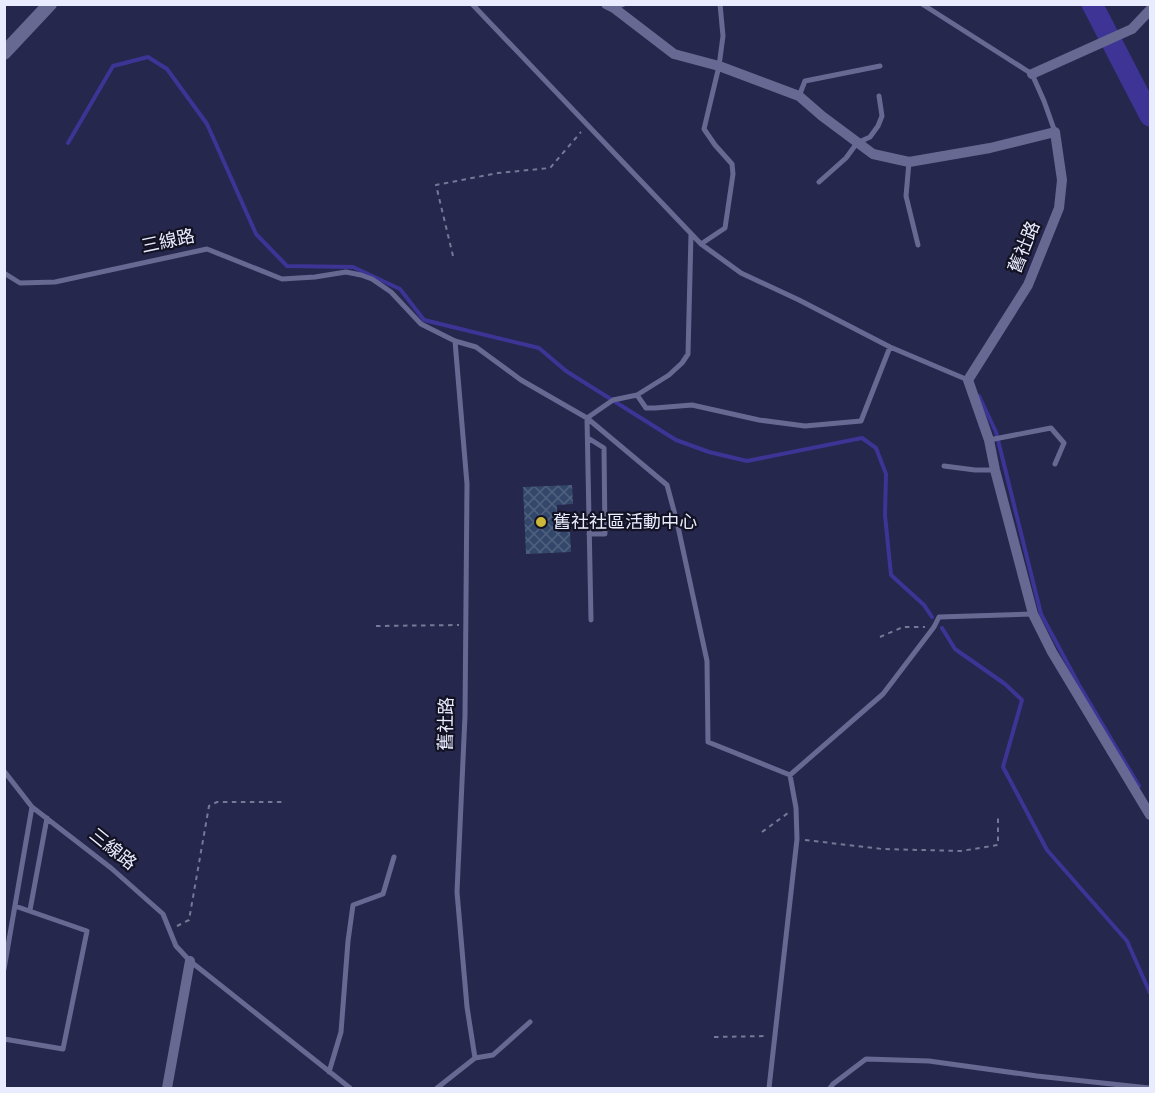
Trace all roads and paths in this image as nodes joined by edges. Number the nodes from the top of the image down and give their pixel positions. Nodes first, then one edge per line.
1 (50, 4) edge
2 (472, 4) edge
3 (720, 4) edge
4 (922, 4) edge
5 (615, 6) edge
6 (1150, 10) edge
7 (4, 53) edge
8 (718, 66) junction
9 (880, 66) dead end
10 (1032, 74) junction
11 (799, 96) junction
12 (879, 96) dead end
13 (587, 125) junction
14 (1055, 132) junction
15 (857, 143) junction
16 (909, 162) junction
17 (819, 182) dead end
18 (691, 234) junction
19 (701, 244) junction
20 (918, 245) dead end
21 (453, 256) dead end
22 (4, 273) edge
23 (455, 341) junction
24 (890, 347) junction
25 (968, 380) junction
26 (637, 395) junction
27 (587, 418) junction
28 (588, 438) junction
29 (989, 440) junction
30 (1055, 464) dead end
31 (944, 466) dead end
32 (995, 470) junction
33 (589, 534) junction
34 (1033, 614) junction
35 (591, 620) dead end
36 (465, 625) junction
37 (376, 626) dead end
38 (934, 627) junction
39 (880, 637) dead end
40 (4, 771) edge
41 (790, 775) junction
42 (285, 802) dead end
43 (32, 807) junction
44 (795, 808) junction
45 (1150, 815) edge
46 (998, 816) dead end
47 (46, 818) junction
48 (762, 832) dead end
49 (797, 839) junction
50 (394, 857) dead end
51 (15, 906) junction
52 (30, 910) junction
53 (169, 930) junction
54 (190, 961) junction
55 (4, 969) edge
56 (530, 1022) dead end
57 (775, 1036) junction
58 (714, 1037) dead end
59 (4, 1039) edge
60 (475, 1058) junction
61 (329, 1072) junction
62 (167, 1089) edge
63 (350, 1089) edge
64 (437, 1089) edge
65 (769, 1089) edge
66 (830, 1089) edge
67 (1149, 1089) edge

1 - 7 street
2 - 13 lane
3 - 8 lane
4 - 10 lane
5 - 8 street
6 - 10 street
8 - 11 street
8 - 19 lane
9 - 11 lane
10 - 14 lane
11 - 15 street
12 - 15 lane
13 - 18 lane
13 - 21 path
14 - 16 street
14 - 25 street, 舊社路
15 - 16 street
15 - 17 lane
16 - 20 lane
18 - 19 lane
18 - 26 lane
19 - 24 lane
22 - 23 lane, 三線路
23 - 27 lane
23 - 36 lane, 舊社路
24 - 25 lane
24 - 26 lane
25 - 29 street
26 - 27 lane
27 - 28 lane
27 - 41 lane
28 - 33 lane
28 - 33 lane
29 - 30 lane
29 - 32 street
31 - 32 lane
32 - 34 street
33 - 35 lane
34 - 38 lane
34 - 45 street
36 - 37 path
36 - 60 lane, 舊社路
38 - 39 path
38 - 41 lane
40 - 43 lane, 三線路
41 - 44 lane
42 - 53 path
43 - 47 lane, 三線路
43 - 51 lane
44 - 48 path
44 - 49 lane
46 - 49 path
47 - 52 lane
47 - 53 lane, 三線路
49 - 57 lane
50 - 61 lane
51 - 52 lane
51 - 55 lane
52 - 59 lane
53 - 54 lane, 三線路
54 - 61 lane, 三線路
54 - 62 street
56 - 60 lane
57 - 58 path
57 - 65 lane
60 - 64 lane
61 - 63 lane, 三線路
66 - 67 lane

